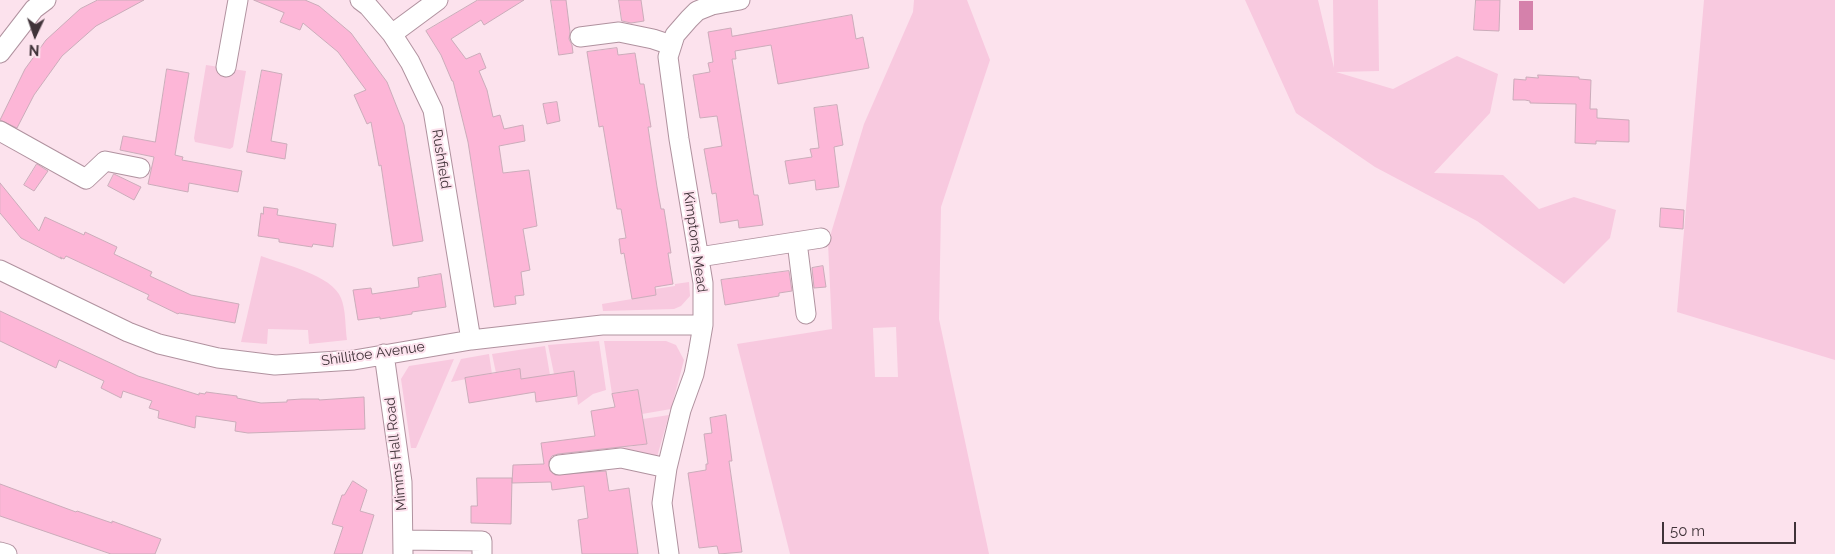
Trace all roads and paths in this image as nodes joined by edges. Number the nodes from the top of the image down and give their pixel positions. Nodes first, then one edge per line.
1 (46, 0) edge
2 (238, 0) edge
3 (360, 0) edge
4 (438, 0) edge
5 (740, 0) edge
6 (392, 34) junction
7 (580, 37) dead end
8 (672, 45) junction
9 (0, 53) edge
10 (226, 67) dead end
11 (0, 131) edge
12 (140, 168) dead end
13 (821, 238) dead end
14 (797, 242) junction
15 (699, 257) junction
16 (0, 270) edge
17 (806, 314) dead end
18 (703, 326) junction
19 (471, 340) junction
20 (384, 354) junction
21 (558, 465) dead end
22 (667, 468) junction
23 (403, 547) edge
24 (0, 552) edge
25 (7, 554) edge
26 (482, 554) edge
27 (669, 554) edge

1 - 9 street
2 - 10 street
3 - 6 street, Rushfield
4 - 6 street
5 - 8 street, Kimptons Mead
6 - 19 street, Rushfield
7 - 8 street
8 - 15 street, Kimptons Mead
11 - 12 street
13 - 14 street
14 - 15 street
14 - 17 street
15 - 18 street, Kimptons Mead
16 - 20 street, Shillitoe Avenue
18 - 19 street, Shillitoe Avenue
18 - 22 street, Kimptons Mead
19 - 20 street, Shillitoe Avenue
20 - 23 street, Mimms Hall Road
21 - 22 street
22 - 27 street, Kimptons Mead
23 - 26 street
24 - 25 street

